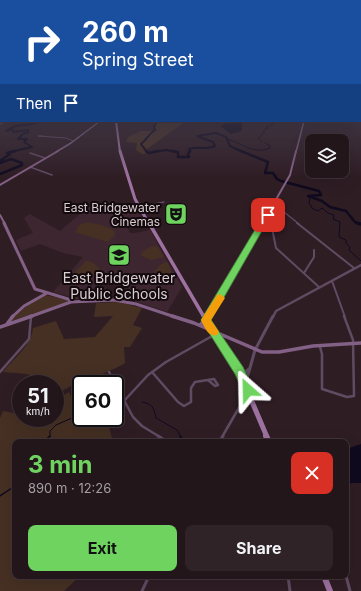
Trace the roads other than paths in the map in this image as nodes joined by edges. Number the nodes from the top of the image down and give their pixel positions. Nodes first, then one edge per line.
1 (98, 123) edge
2 (116, 123) edge
3 (304, 123) edge
4 (42, 136) dead end
5 (73, 141) junction
6 (30, 153) dead end
7 (44, 158) junction
8 (30, 167) junction
9 (52, 175) dead end
10 (0, 186) edge
11 (164, 202) dead end
12 (274, 204) junction
13 (139, 207) junction
14 (0, 215) edge
15 (268, 215) junction
16 (1, 219) edge
17 (314, 250) dead end
18 (361, 265) edge
19 (354, 268) junction
20 (304, 273) junction
21 (332, 280) junction
22 (319, 287) junction
23 (35, 289) junction
24 (47, 293) junction
25 (34, 300) junction
26 (71, 302) junction
27 (30, 316) junction
28 (206, 320) junction
29 (7, 324) junction
30 (200, 325) junction
31 (0, 327) edge
32 (214, 332) junction
33 (361, 343) edge
34 (352, 344) junction
35 (320, 346) junction
36 (255, 350) junction
37 (249, 369) junction
38 (0, 372) edge
39 (110, 372) dead end
40 (152, 372) junction
41 (112, 375) edge
42 (242, 375) junction
43 (208, 380) dead end
44 (244, 381) junction
45 (250, 394) junction
46 (124, 401) joint
47 (164, 439) edge
48 (221, 439) edge
49 (268, 439) edge
50 (148, 579) edge
51 (288, 579) edge
52 (325, 579) edge
53 (347, 579) edge
54 (142, 591) edge
55 (290, 591) edge
56 (330, 591) edge
57 (350, 591) edge

1 - 5 main road
2 - 13 main road
3 - 12 main road
4 - 5 street
5 - 7 main road
6 - 7 street
7 - 8 main road
8 - 9 street
8 - 10 main road
11 - 13 street
12 - 15 main road
12 - 19 street
13 - 28 main road
14 - 16 main road
15 - 20 street
15 - 28 main road
16 - 23 main road
17 - 20 street
18 - 19 street
19 - 21 street
20 - 22 street
21 - 22 street
21 - 34 street
22 - 36 street
23 - 24 main road
23 - 25 main road
24 - 25 main road
24 - 26 main road
25 - 29 main road
26 - 27 main road
26 - 30 main road
27 - 29 main road
27 - 38 street
28 - 30 main road
28 - 32 main road
29 - 31 main road
30 - 32 main road
32 - 36 main road
32 - 40 street
32 - 42 main road
33 - 34 main road
34 - 35 main road
34 - 35 street
35 - 36 main road
36 - 37 street
37 - 42 street
37 - 44 street
39 - 41 street
40 - 43 street
40 - 46 street
42 - 44 main road
44 - 45 main road
45 - 48 street
45 - 49 main road
46 - 47 street
50 - 54 street
51 - 55 street
52 - 56 main road
53 - 57 street

